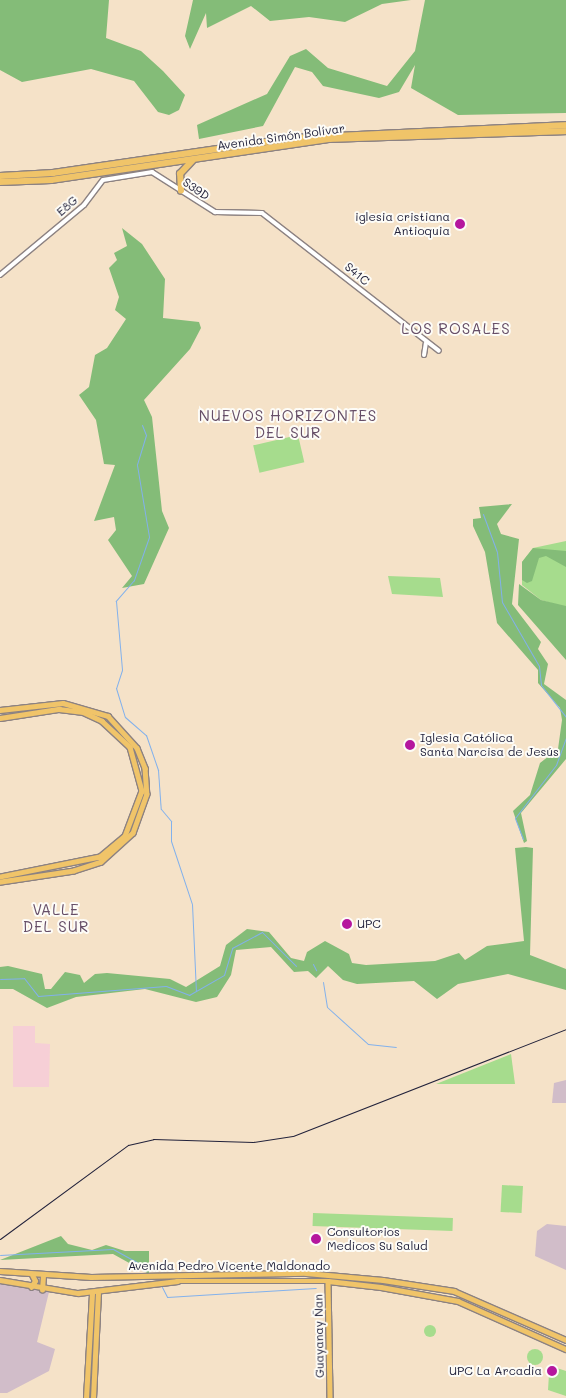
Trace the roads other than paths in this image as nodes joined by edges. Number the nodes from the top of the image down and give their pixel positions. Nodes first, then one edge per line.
1 (566, 125) edge
2 (566, 131) edge
3 (449, 134) junction
4 (217, 149) junction
5 (212, 156) junction
6 (180, 158) junction
7 (193, 159) junction
8 (152, 172) joint
9 (0, 176) edge
10 (53, 177) junction
11 (0, 182) edge
12 (181, 191) junction
13 (262, 213) joint
14 (0, 275) edge
15 (426, 343) junction
16 (439, 351) dead end
17 (424, 355) dead end
18 (0, 710) edge
19 (0, 718) edge
20 (0, 877) edge
21 (0, 882) edge
22 (0, 1271) edge
23 (328, 1274) junction
24 (32, 1276) junction
25 (43, 1276) junction
26 (0, 1280) edge
27 (328, 1282) junction
28 (31, 1287) junction
29 (42, 1290) junction
30 (98, 1292) junction
31 (92, 1293) junction
32 (566, 1340) edge
33 (566, 1349) edge
34 (86, 1398) edge
35 (92, 1398) edge
36 (330, 1398) edge

1 - 3 highway, Avenida Simón Bolívar
2 - 3 highway, Avenida Simón Bolívar
3 - 4 highway, Avenida Simón Bolívar
3 - 5 highway, Avenida Simón Bolívar
4 - 5 highway
4 - 6 highway, Avenida Simón Bolívar
5 - 7 highway, Avenida Simón Bolívar
6 - 7 highway, Avenida Simón Bolívar
6 - 10 highway, Avenida Simón Bolívar
7 - 12 highway
8 - 12 street, S39D
8 - 14 street, E8G
9 - 10 highway, Avenida Simón Bolívar
10 - 11 highway, Avenida Simón Bolívar
12 - 13 street, S39D
13 - 15 street, S41C
15 - 16 street, S41C
15 - 17 street
18 - 21 main road
19 - 20 main road
22 - 24 main road, Avenida Pedro Vicente Maldonado
23 - 25 main road, Avenida Pedro Vicente Maldonado
23 - 27 main road, Guayanay Ñan
23 - 32 main road, Avenida Pedro Vicente Maldonado
24 - 25 main road, Avenida Pedro Vicente Maldonado
24 - 28 main road
25 - 29 main road
26 - 28 main road, Avenida Pedro Vicente Maldonado
27 - 30 main road, Avenida Pedro Vicente Maldonado
27 - 33 main road, Avenida Pedro Vicente Maldonado
27 - 36 main road, Guayanay Ñan
28 - 29 main road, Avenida Pedro Vicente Maldonado
29 - 31 main road, Avenida Pedro Vicente Maldonado
30 - 31 main road, Avenida Pedro Vicente Maldonado
30 - 35 main road
31 - 34 main road

